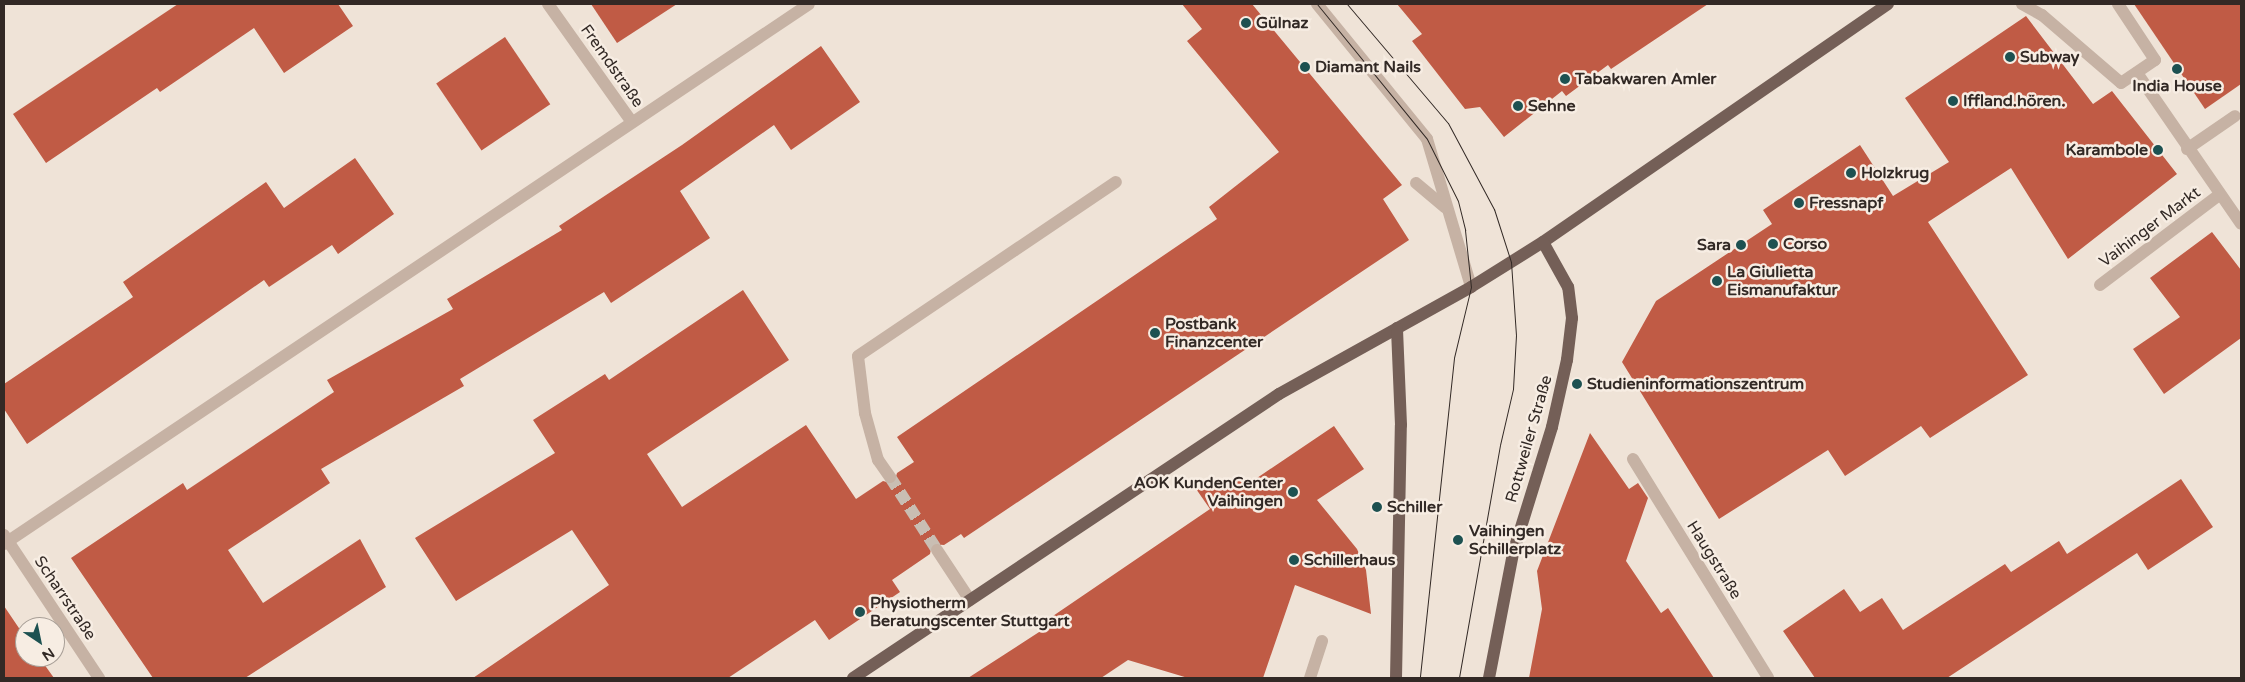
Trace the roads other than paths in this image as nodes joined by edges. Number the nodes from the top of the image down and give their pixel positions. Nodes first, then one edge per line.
1 (548, 4) edge
2 (809, 4) edge
3 (1317, 4) edge
4 (1888, 4) edge
5 (2022, 4) edge
6 (2118, 4) edge
7 (2138, 73) junction
8 (2235, 116) dead end
9 (632, 122) junction
10 (2187, 149) junction
11 (1116, 182) dead end
12 (1416, 183) dead end
13 (2219, 195) junction
14 (1445, 208) junction
15 (2241, 224) edge
16 (1542, 242) junction
17 (2100, 285) dead end
18 (1471, 288) junction
19 (1397, 328) junction
20 (1633, 459) dead end
21 (890, 477) tunnel mouth
22 (5, 540) edge
23 (937, 550) tunnel mouth
24 (970, 600) junction
25 (1322, 641) dead end
26 (99, 678) edge
27 (853, 678) edge
28 (1310, 678) edge
29 (1396, 678) edge
30 (1489, 678) edge
31 (1768, 678) edge

1 - 9 street, Fremdstraße
2 - 9 street
3 - 14 street
4 - 16 main road
5 - 7 street
6 - 7 street
7 - 10 street, Vaihinger Markt
8 - 10 street
9 - 22 street
10 - 13 street, Vaihinger Markt
11 - 21 street
12 - 14 street
13 - 15 street, Vaihinger Markt
13 - 17 street, Vaihinger Markt
14 - 18 street
16 - 18 main road
16 - 30 main road, Rottweiler Straße
18 - 19 main road
19 - 24 main road
19 - 29 main road
20 - 31 street, Haugstraße
22 - 26 street, Scharrstraße
23 - 24 street
24 - 27 main road
25 - 28 street

